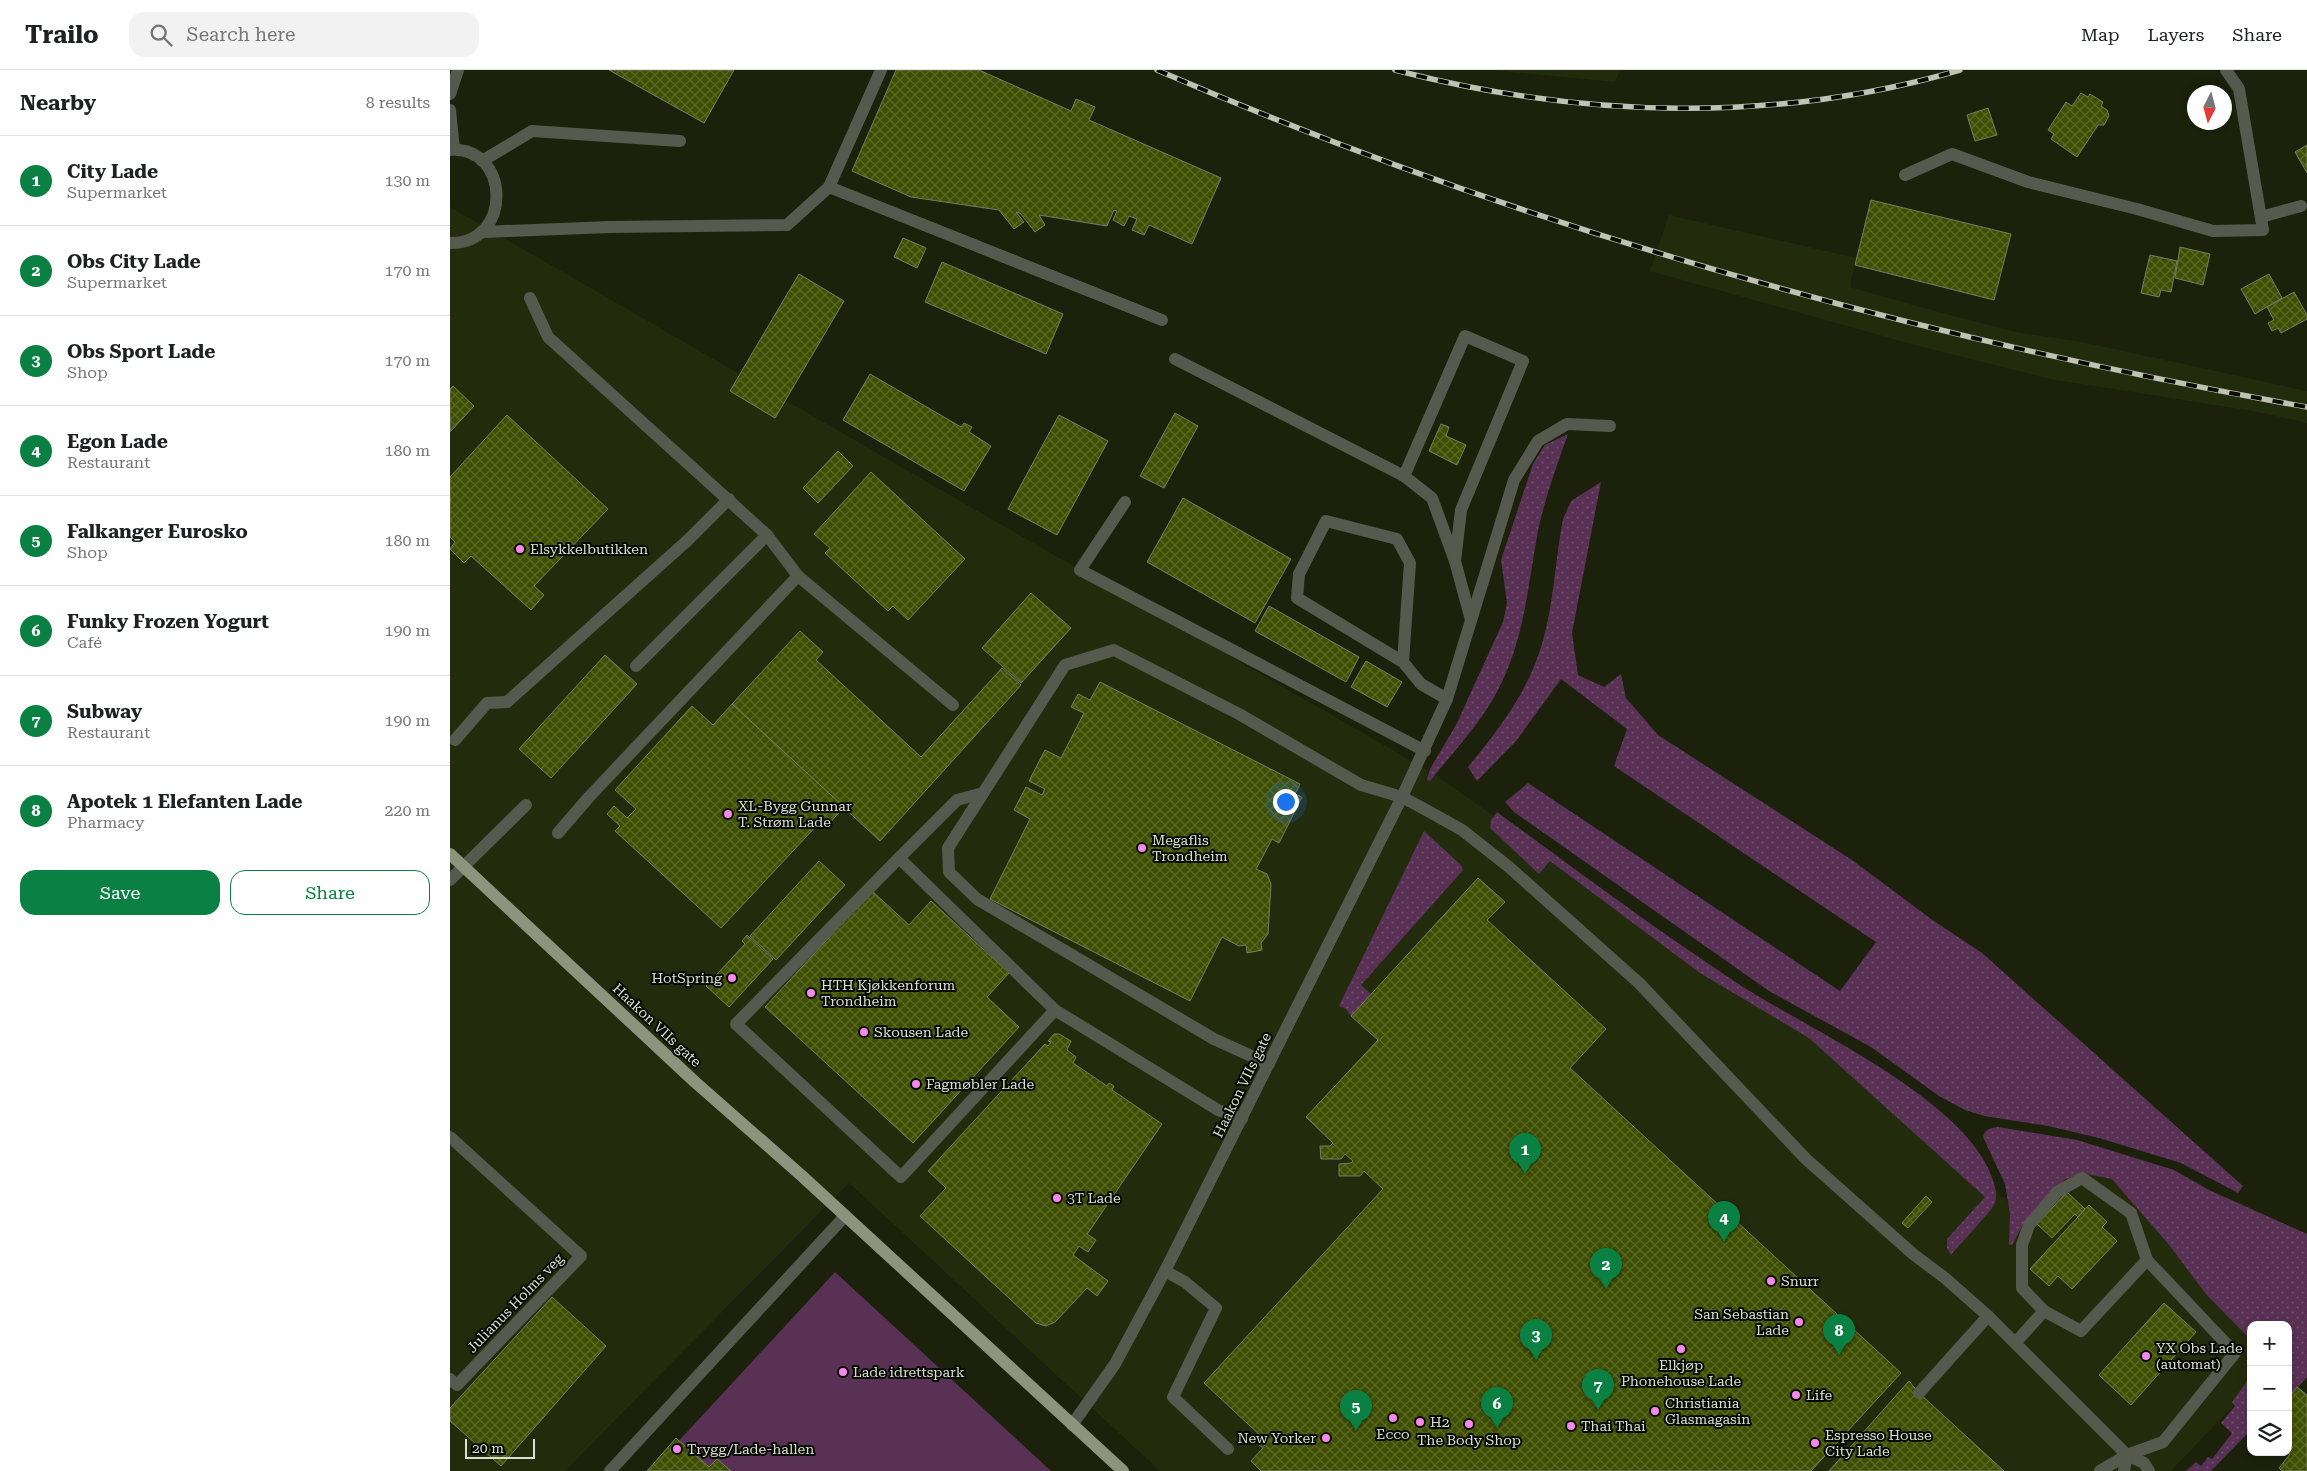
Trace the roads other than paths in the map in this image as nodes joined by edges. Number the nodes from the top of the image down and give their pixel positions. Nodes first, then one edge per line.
1 (458, 70) edge
2 (881, 70) edge
3 (2226, 70) edge
4 (450, 94) edge
5 (450, 110) edge
6 (680, 141) dead end
7 (452, 149) edge
8 (482, 161) junction
9 (1905, 175) dead end
10 (829, 187) junction
11 (2301, 206) dead end
12 (2262, 223) junction
13 (482, 232) junction
14 (450, 243) edge
15 (530, 298) dead end
16 (1162, 320) dead end
17 (1175, 359) dead end
18 (1610, 426) dead end
19 (1404, 476) junction
20 (729, 499) junction
21 (1125, 502) dead end
22 (767, 535) junction
23 (1455, 561) junction
24 (798, 576) junction
25 (1470, 620) junction
26 (1403, 662) junction
27 (636, 666) dead end
28 (1447, 700) junction
29 (953, 705) dead end
30 (455, 740) dead end
31 (1425, 751) junction
32 (983, 793) junction
33 (1402, 797) junction
34 (526, 805) dead end
35 (558, 833) dead end
36 (450, 854) edge
37 (899, 858) junction
38 (463, 867) junction
39 (450, 880) edge
40 (1055, 1010) junction
41 (1269, 1064) junction
42 (1242, 1120) junction
43 (450, 1137) edge
44 (845, 1216) junction
45 (2147, 1260) junction
46 (1165, 1271) junction
47 (2044, 1310) junction
48 (1988, 1316) junction
49 (2016, 1342) junction
50 (450, 1379) edge
51 (1919, 1393) dead end
52 (1072, 1424) junction
53 (1228, 1449) dead end
54 (2127, 1455) junction
55 (610, 1471) edge
56 (1123, 1471) edge
57 (2100, 1471) edge
58 (2124, 1471) edge
59 (2149, 1471) edge

1 - 4 street
2 - 10 street
3 - 12 street
5 - 7 street
6 - 8 street
7 - 8 street
8 - 13 street
9 - 12 street
10 - 13 street
10 - 16 street
11 - 12 street
13 - 14 street
15 - 20 street
17 - 19 street
18 - 25 street, Haakon VIIs gate
19 - 23 street
19 - 23 street
20 - 22 street
20 - 30 street
21 - 31 street
22 - 24 street
22 - 27 street
23 - 25 street
24 - 29 street
24 - 35 street
25 - 28 street, Haakon VIIs gate
26 - 26 street
26 - 28 street
28 - 31 street, Haakon VIIs gate
31 - 33 street, Haakon VIIs gate
32 - 33 street
32 - 37 street
32 - 41 street
33 - 41 street, Haakon VIIs gate
33 - 48 street
34 - 38 street
36 - 38 main road, Haakon VIIs gate
37 - 40 street
37 - 40 street
38 - 39 street
38 - 44 main road, Haakon VIIs gate
40 - 42 street
41 - 42 street, Haakon VIIs gate
42 - 46 street, Haakon VIIs gate
43 - 50 street, Julianus Holms veg
44 - 52 main road, Haakon VIIs gate
44 - 55 street
45 - 47 street
45 - 47 street
45 - 54 street
46 - 52 street, Haakon VIIs gate
46 - 53 street
47 - 49 street
48 - 49 street
48 - 51 street
49 - 54 street
52 - 56 main road, Haakon VIIs gate
54 - 57 street
54 - 58 street
54 - 59 street

